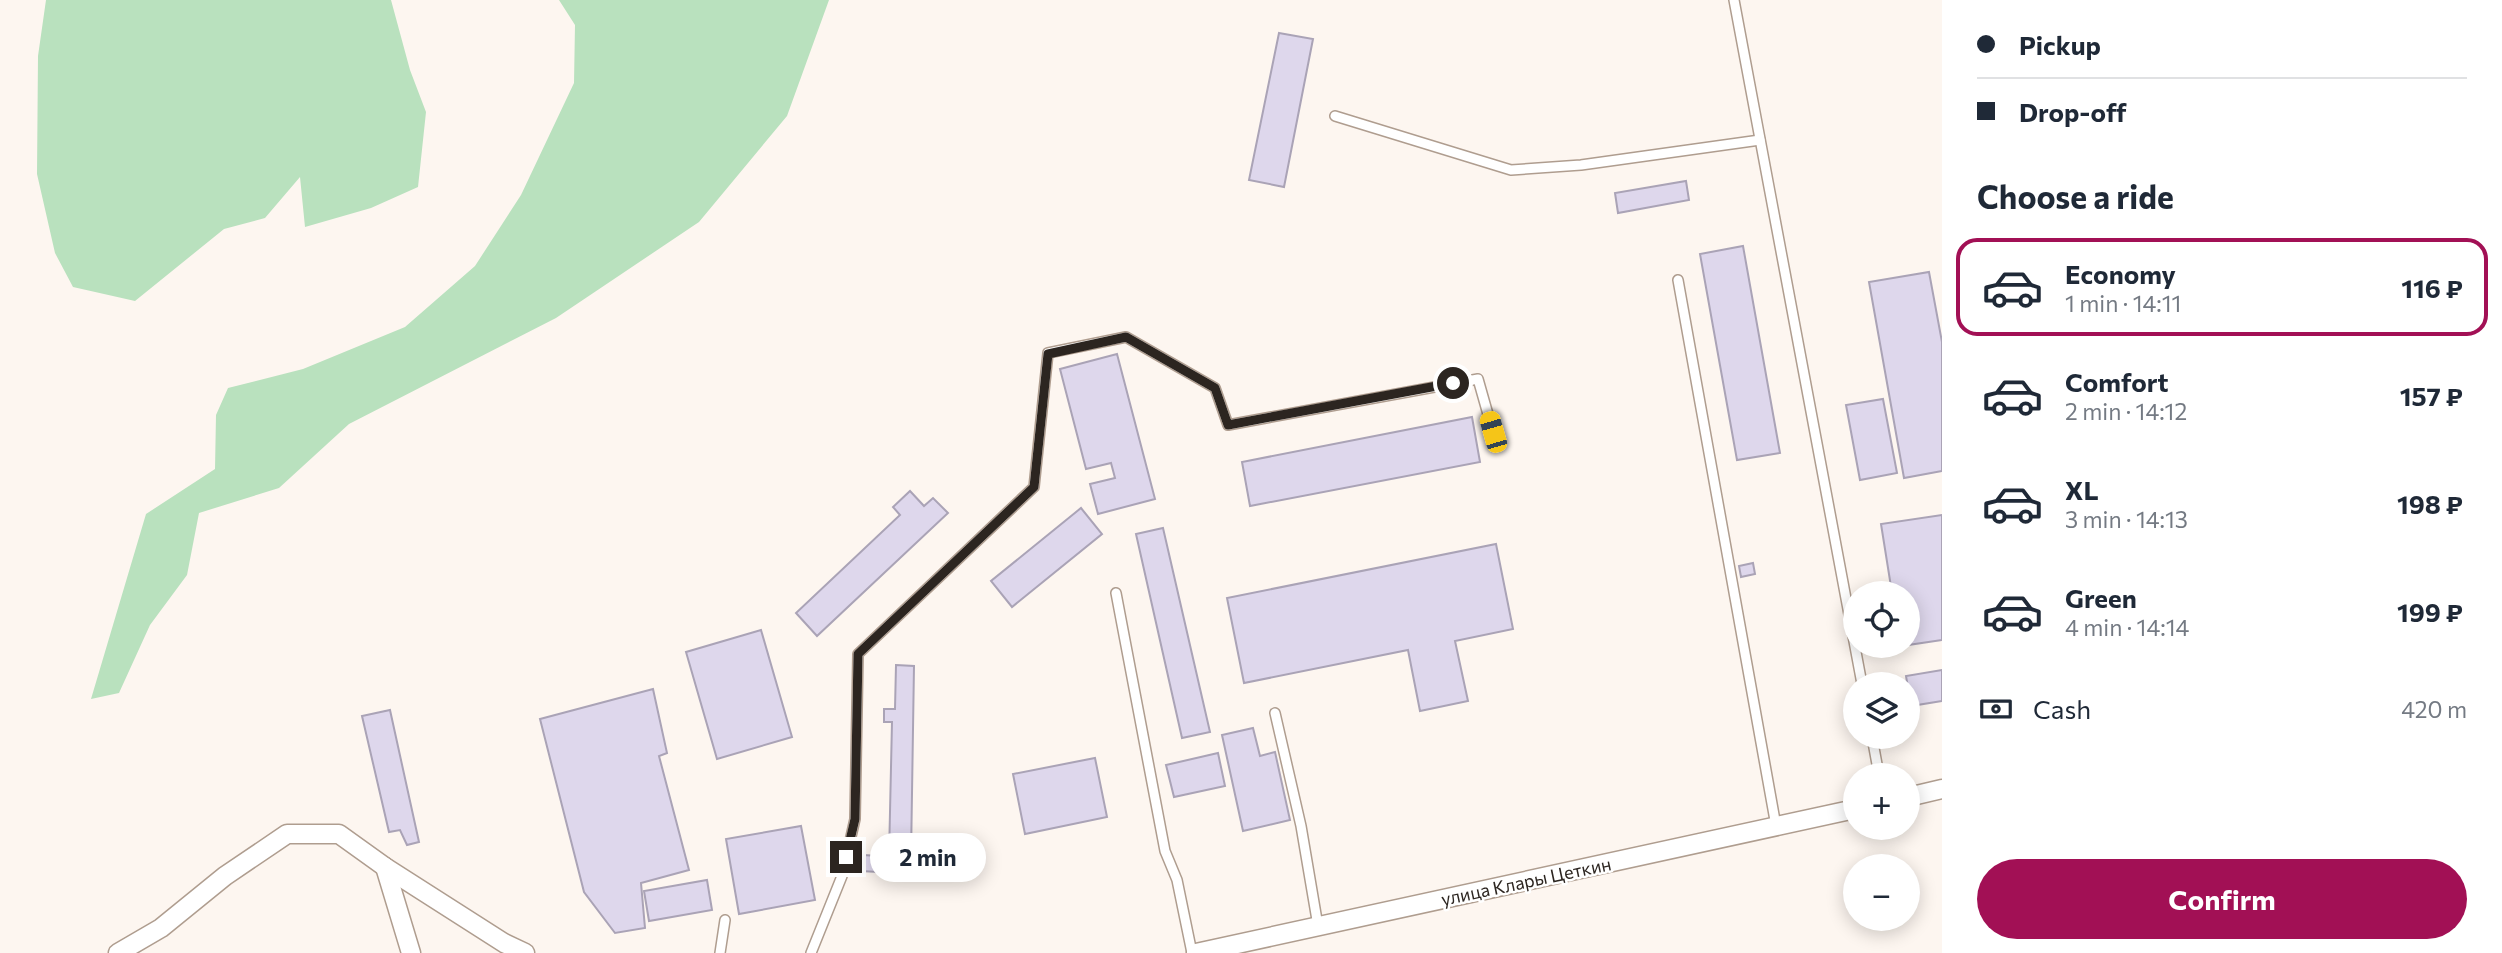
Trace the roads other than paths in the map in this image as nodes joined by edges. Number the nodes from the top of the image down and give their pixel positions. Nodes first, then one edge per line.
1 (1734, 0) edge
2 (1335, 116) dead end
3 (1760, 140) junction
4 (1678, 280) dead end
5 (1493, 432) dead end
6 (1116, 593) dead end
7 (1860, 672) edge
8 (1275, 713) dead end
9 (1942, 789) edge
10 (1920, 794) edge
11 (1843, 812) edge
12 (1776, 826) junction
13 (385, 867) junction
14 (725, 920) dead end
15 (1318, 926) junction
16 (118, 953) edge
17 (411, 953) edge
18 (524, 953) edge
19 (720, 953) edge
20 (811, 953) edge
21 (1194, 953) edge

1 - 3 lane
2 - 3 lane
3 - 7 lane
4 - 12 lane
5 - 20 lane
6 - 21 lane
8 - 15 lane
9 - 10 street
11 - 12 street, улица Клары Цеткин
12 - 15 street, улица Клары Цеткин
13 - 16 street
13 - 17 street
13 - 18 street
14 - 19 lane
15 - 21 street, улица Клары Цеткин

